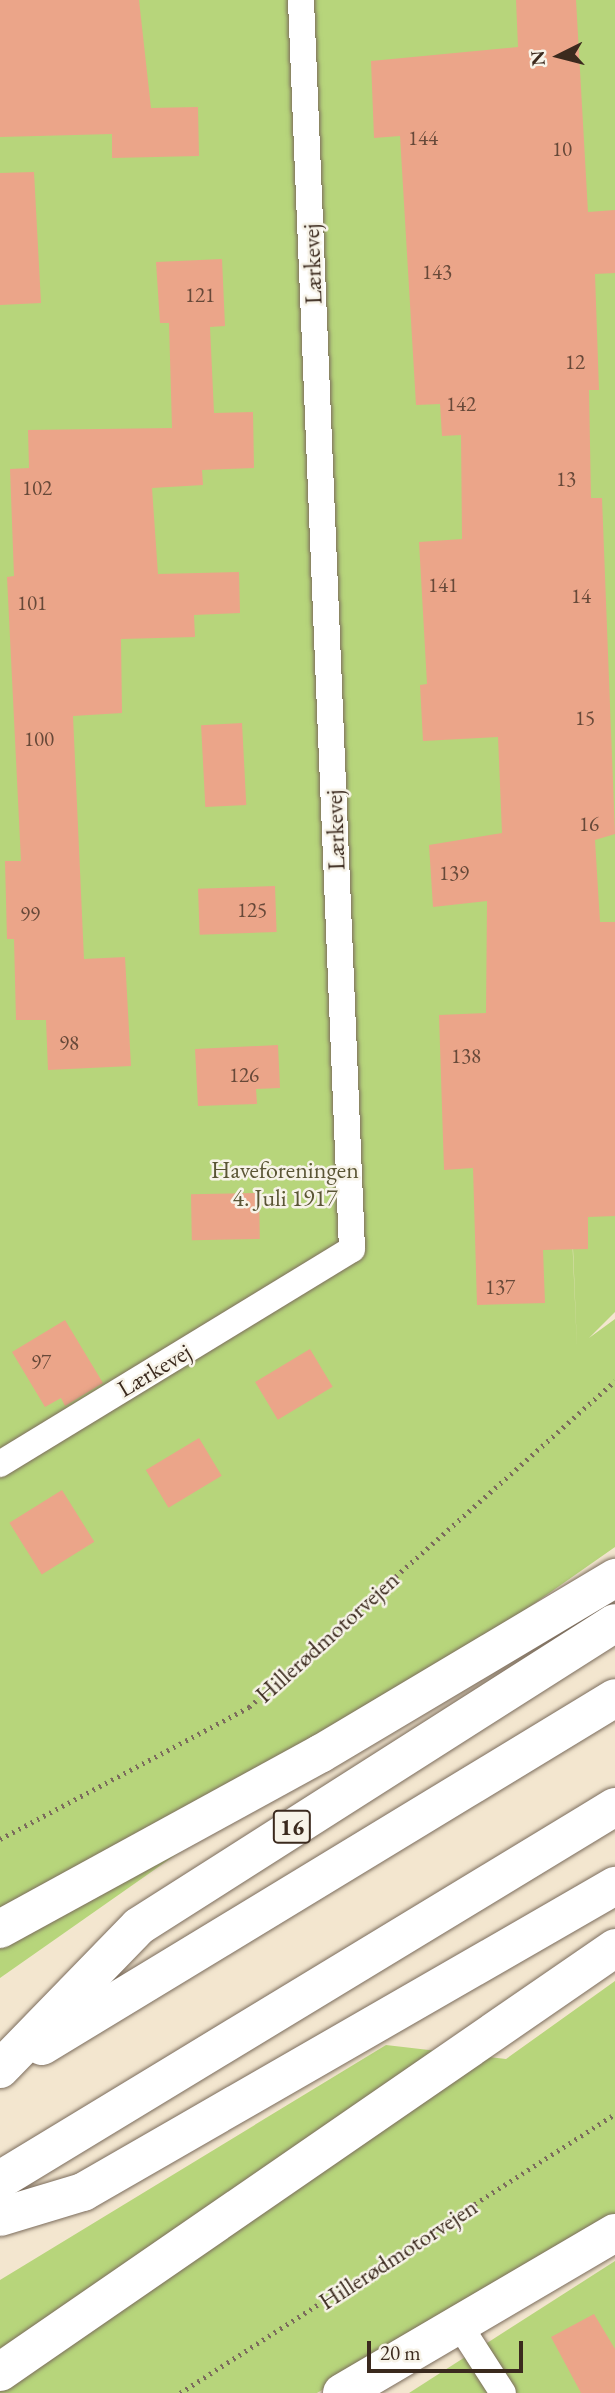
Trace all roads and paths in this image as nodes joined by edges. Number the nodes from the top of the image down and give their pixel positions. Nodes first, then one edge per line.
1 (301, 0) edge
2 (615, 1381) edge
3 (0, 1464) edge
4 (615, 1578) edge
5 (615, 1623) edge
6 (615, 1698) edge
7 (615, 1807) edge
8 (0, 1839) edge
9 (615, 1886) edge
10 (0, 1928) edge
11 (615, 1948) edge
12 (0, 2070) edge
13 (615, 2114) edge
14 (0, 2180) edge
15 (0, 2217) edge
16 (615, 2233) edge
17 (458, 2323) junction
18 (0, 2372) edge
19 (180, 2393) edge
20 (342, 2393) edge
21 (503, 2393) edge

1 - 3 lane, Lærkevej
2 - 8 path, Hillerødmotorvejen
4 - 10 main road
5 - 12 main road, 16
6 - 12 main road, 16
7 - 14 main road
9 - 15 main road
11 - 18 main road
13 - 19 path, Hillerødmotorvejen
16 - 17 main road
17 - 20 main road
17 - 21 lane

